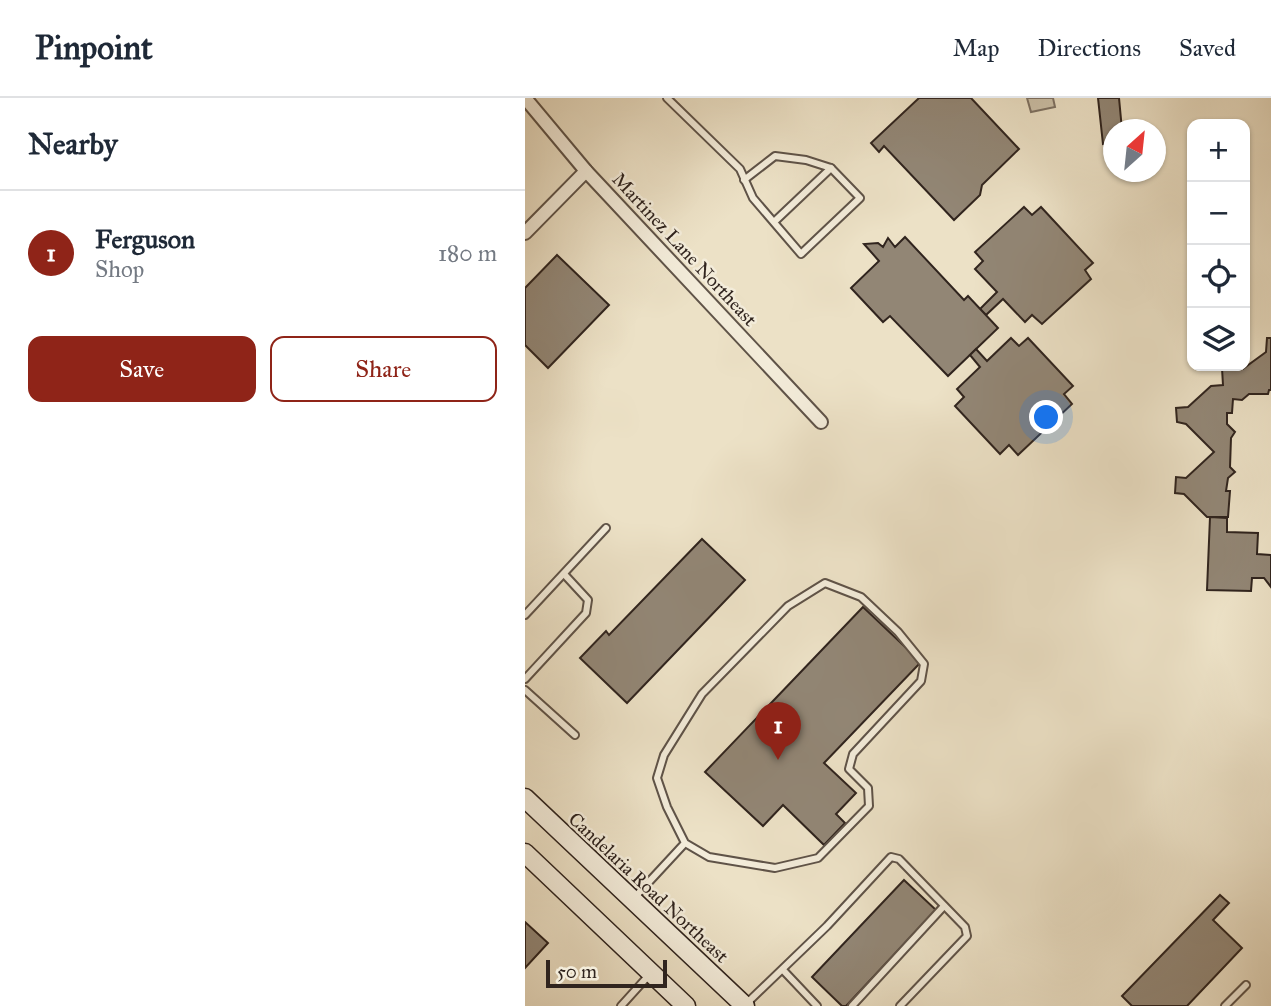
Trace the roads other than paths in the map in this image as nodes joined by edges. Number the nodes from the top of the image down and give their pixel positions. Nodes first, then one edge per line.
1 (525, 98) edge
2 (667, 98) edge
3 (831, 168) junction
4 (586, 171) junction
5 (744, 180) junction
6 (774, 222) junction
7 (525, 233) edge
8 (821, 422) dead end
9 (605, 528) dead end
10 (563, 574) junction
11 (525, 615) edge
12 (525, 679) edge
13 (525, 690) edge
14 (575, 735) dead end
15 (525, 798) edge
16 (685, 843) junction
17 (525, 853) edge
18 (633, 900) junction
19 (944, 906) junction
20 (783, 970) junction
21 (651, 973) junction
22 (1246, 985) dead end
23 (621, 1006) edge
24 (686, 1006) edge
25 (745, 1006) edge
26 (817, 1006) edge
27 (852, 1006) edge
28 (900, 1006) edge
29 (1225, 1006) edge

1 - 4 street, Martinez Lane Northeast
2 - 5 lane
3 - 5 lane
3 - 6 lane
3 - 6 lane
4 - 7 street
4 - 8 street, Martinez Lane Northeast
5 - 6 lane
9 - 10 lane
10 - 11 lane
10 - 12 lane
13 - 14 lane
15 - 18 main road, Candelaria Road Northeast
16 - 16 lane
16 - 18 lane
17 - 21 main road
18 - 25 main road, Candelaria Road Northeast
19 - 20 lane
19 - 27 lane
19 - 28 lane
20 - 25 lane
20 - 26 lane
21 - 23 lane
21 - 24 main road
22 - 29 lane

